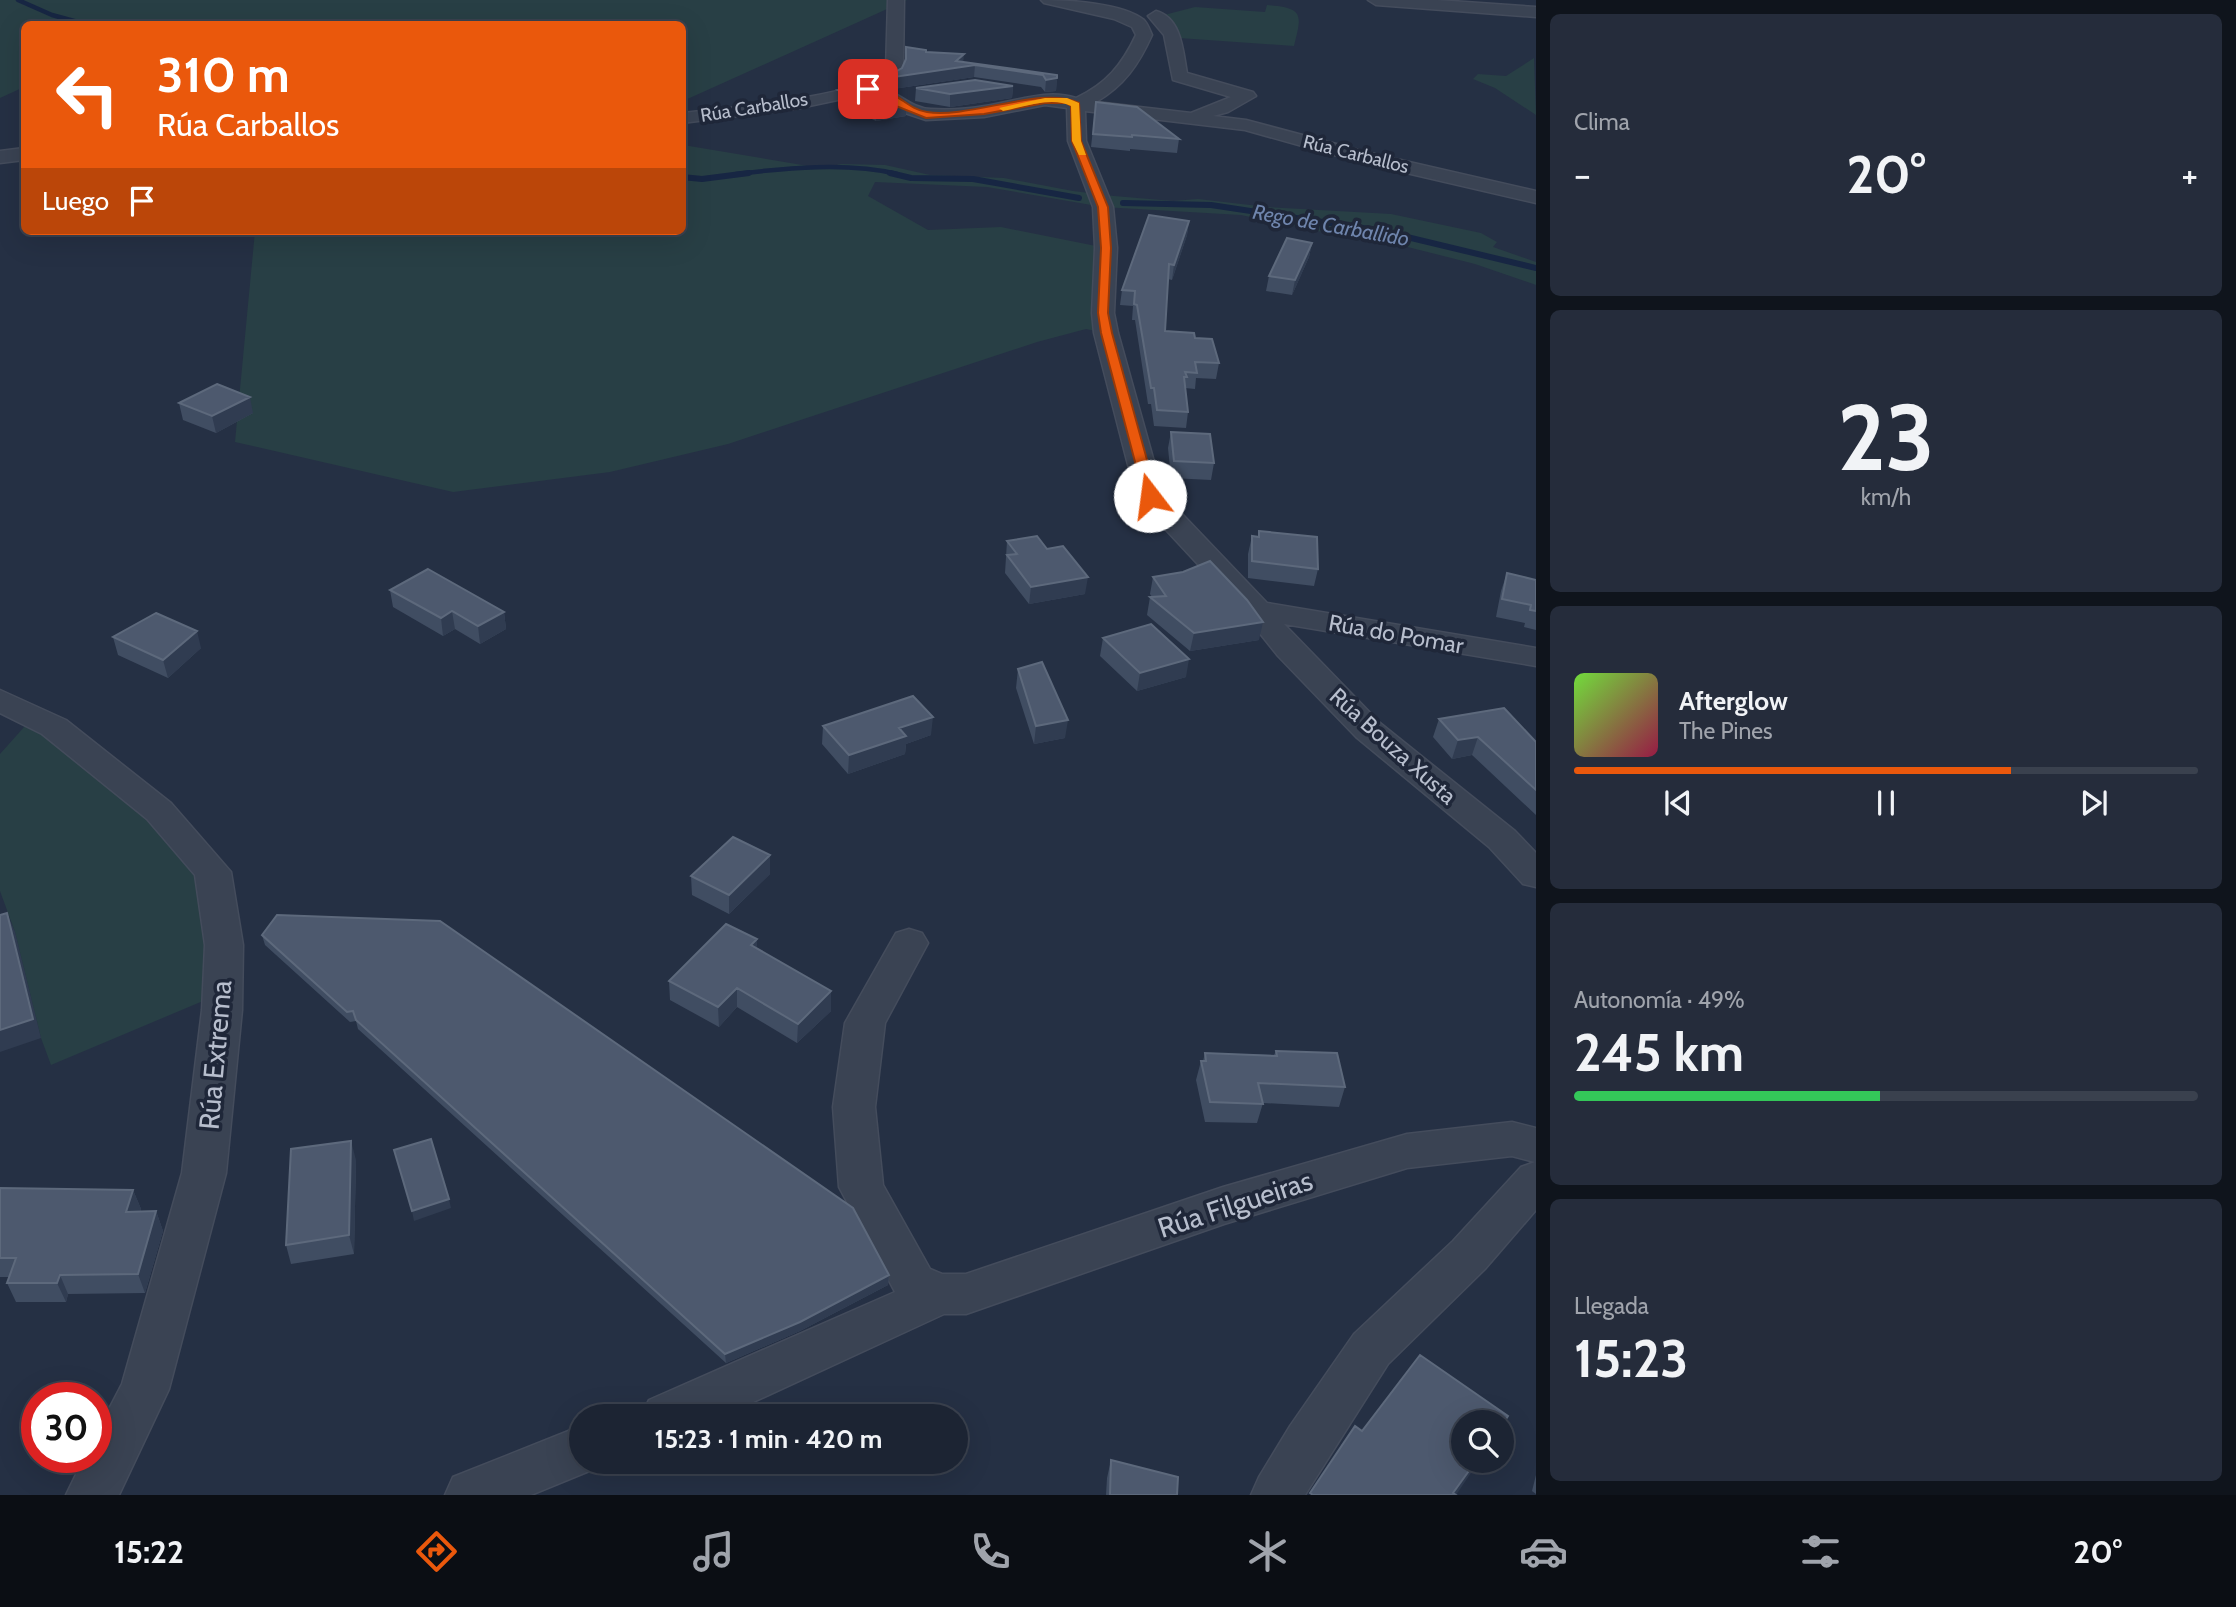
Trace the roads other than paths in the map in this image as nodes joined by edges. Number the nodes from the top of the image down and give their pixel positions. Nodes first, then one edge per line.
1 (897, 0) edge
2 (1049, 0) edge
3 (1059, 0) edge
4 (1377, 0) edge
5 (1174, 7) dead end
6 (1536, 12) edge
7 (1156, 16) junction
8 (1204, 84) junction
9 (868, 89) junction
10 (1048, 89) edge
11 (1005, 90) edge
12 (915, 93) edge
13 (892, 97) junction
14 (1076, 105) junction
15 (1211, 111) junction
16 (686, 118) edge
17 (1174, 118) junction
18 (21, 154) edge
19 (0, 157) edge
20 (1536, 197) edge
21 (1257, 610) junction
22 (1536, 657) edge
23 (0, 700) edge
24 (1536, 875) edge
25 (909, 943) dead end
26 (1536, 1145) edge
27 (1536, 1180) edge
28 (940, 1294) junction
29 (695, 1404) edge
30 (569, 1455) edge
31 (92, 1495) edge
32 (471, 1495) edge
33 (1277, 1495) edge

1 - 9 street, Rúa Carballos
2 - 14 street
3 - 7 street
4 - 6 street
5 - 7 street
7 - 8 street, Rúa Carballos
8 - 15 street
8 - 15 street, Rúa Carballos
9 - 13 street, Rúa Carballos
9 - 16 street, Rúa Carballos
10 - 11 street
12 - 13 street, Rúa Carballos
13 - 14 street, Rúa Carballos
14 - 17 street, Rúa Carballos
14 - 21 street
15 - 17 street, Rúa Carballos
17 - 20 street, Rúa Carballos
18 - 19 street
21 - 22 street, Rúa do Pomar
21 - 24 street, Rúa Bouza Xusta
23 - 31 street, Rúa Extrema
25 - 28 street
26 - 28 street, Rúa Filgueiras
27 - 33 street
28 - 29 street, Rúa Filgueiras
30 - 32 street

